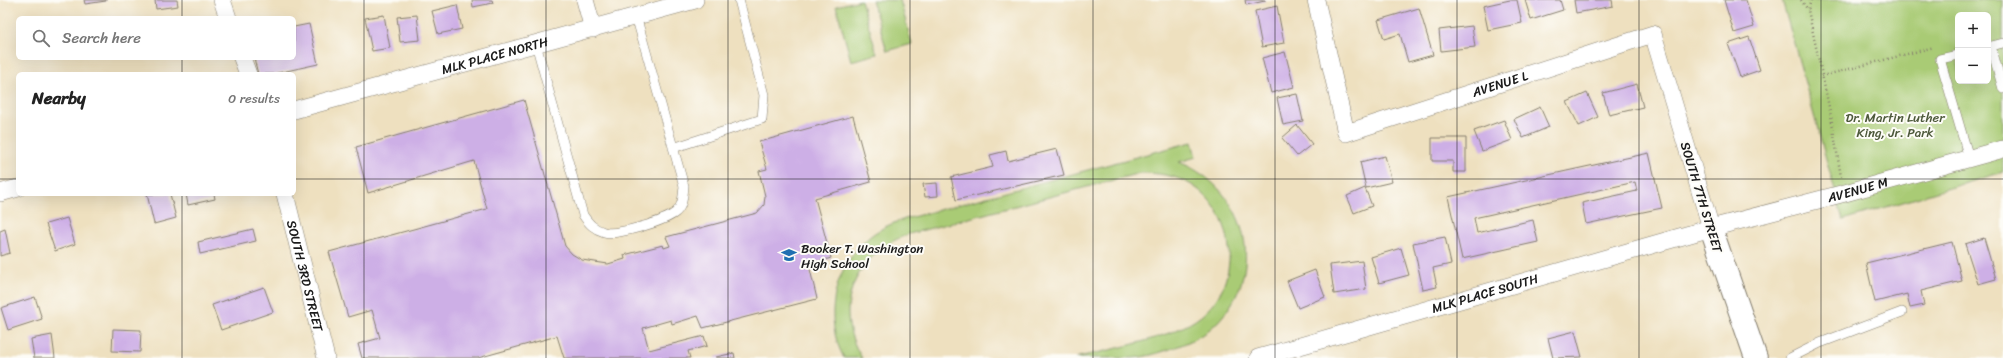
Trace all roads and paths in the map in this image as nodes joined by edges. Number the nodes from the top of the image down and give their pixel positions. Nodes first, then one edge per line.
1 (222, 0) edge
2 (585, 0) edge
3 (694, 0) edge
4 (739, 0) edge
5 (1316, 0) edge
6 (1801, 0) edge
7 (1811, 0) edge
8 (1808, 10) junction
9 (227, 16) edge
10 (636, 16) junction
11 (593, 29) junction
12 (1653, 34) joint
13 (2003, 43) edge
14 (536, 44) junction
15 (1937, 46) dead end
16 (1991, 46) edge
17 (1989, 48) edge
18 (1955, 55) edge
19 (243, 60) edge
20 (247, 72) edge
21 (1822, 76) junction
22 (2003, 89) edge
23 (296, 109) edge
24 (673, 148) junction
25 (2003, 149) edge
26 (1969, 158) junction
27 (16, 189) edge
28 (0, 193) edge
29 (1845, 193) junction
30 (286, 196) edge
31 (1711, 228) junction
32 (1902, 312) dead end
33 (326, 358) edge
34 (1258, 358) edge
35 (1756, 358) edge
36 (1790, 358) edge

1 - 9 street
2 - 11 street
3 - 10 street, MLK PLACE NORTH
4 - 24 lane
5 - 12 street, AVENUE L
6 - 8 path
7 - 8 path
8 - 21 path
10 - 11 street, MLK PLACE NORTH
10 - 24 lane
11 - 14 street, MLK PLACE NORTH
12 - 31 street, SOUTH 7TH STREET
13 - 16 lane
14 - 23 street, MLK PLACE NORTH
14 - 24 lane
15 - 21 path
17 - 22 lane
18 - 26 lane
19 - 20 street
21 - 29 path
25 - 26 street, AVENUE M
26 - 29 street, AVENUE M
27 - 28 street
29 - 31 street, AVENUE M
30 - 33 street, SOUTH 3RD STREET
31 - 34 street, MLK PLACE SOUTH
31 - 35 street, SOUTH 7TH STREET
32 - 36 lane

